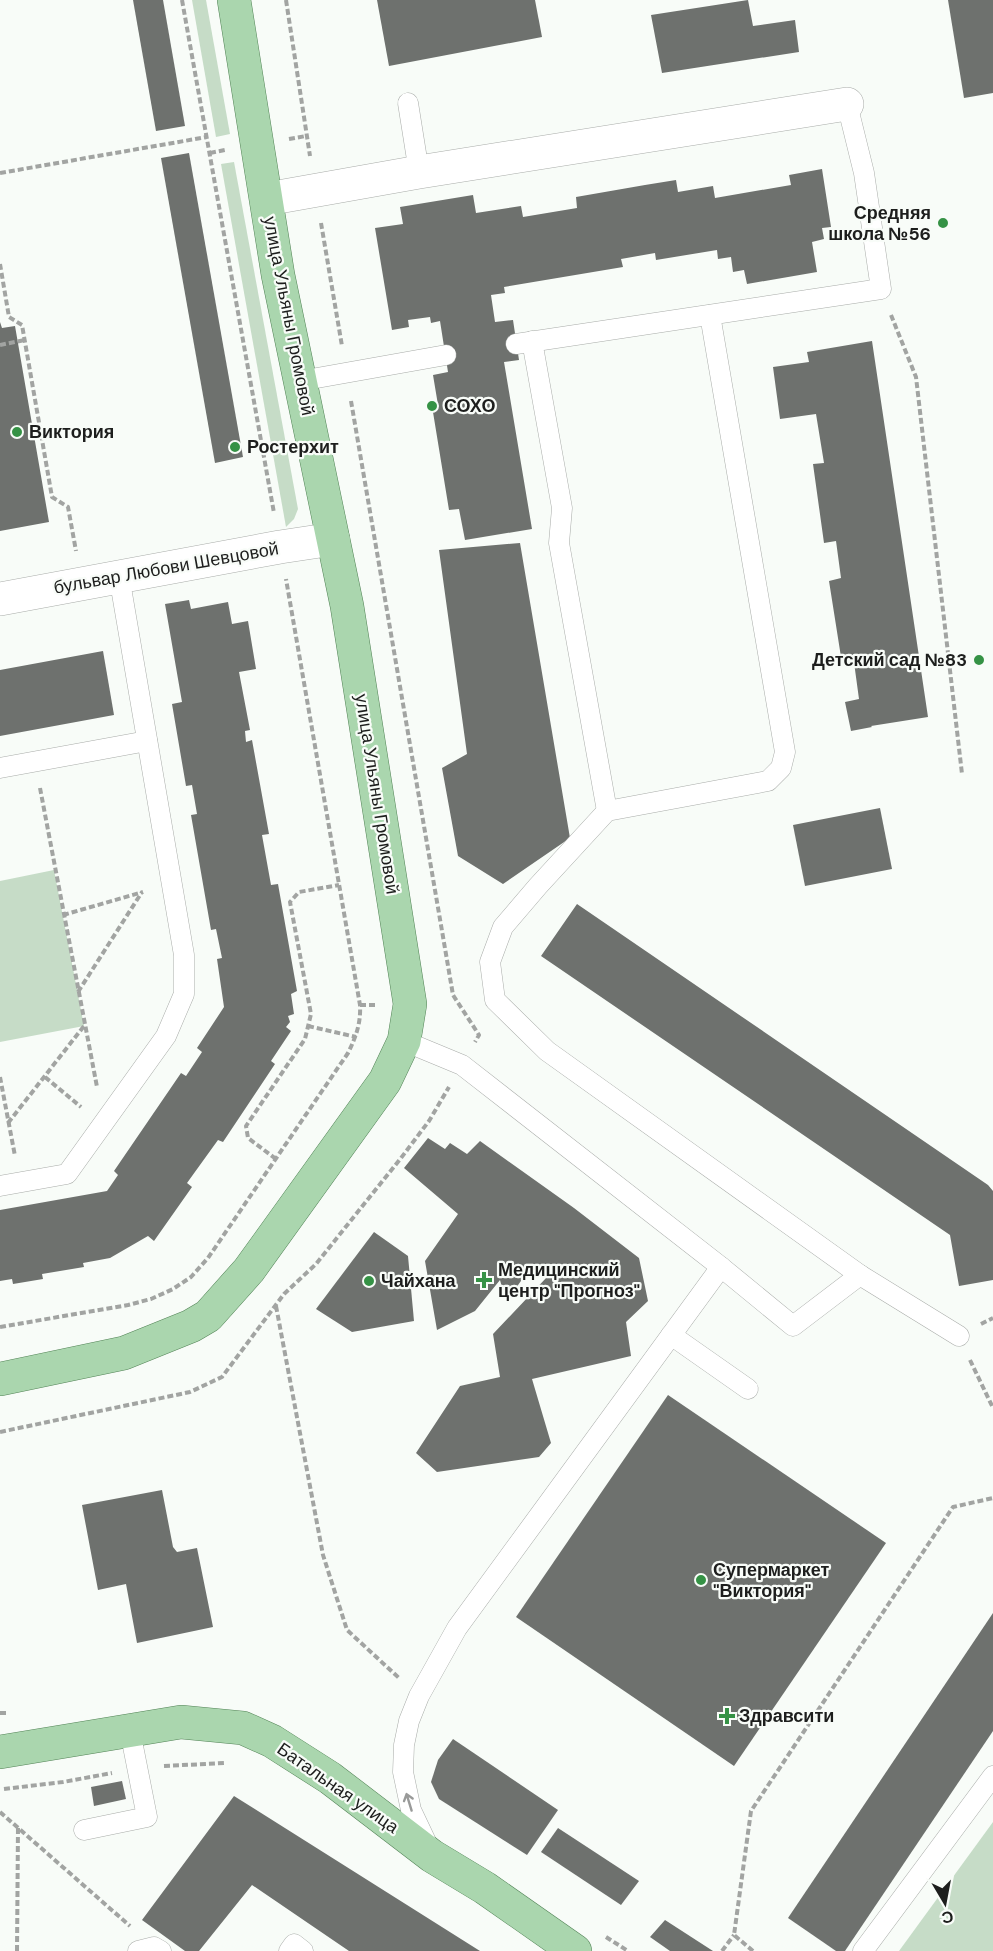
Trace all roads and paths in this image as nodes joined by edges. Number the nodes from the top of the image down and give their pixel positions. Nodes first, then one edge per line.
1 (182, 0) edge
2 (234, 0) edge
3 (286, 0) edge
4 (408, 103) dead end
5 (847, 104) joint
6 (207, 136) junction
7 (419, 172) junction
8 (0, 173) edge
9 (316, 190) junction
10 (267, 199) junction
11 (0, 264) edge
12 (880, 289) junction
13 (710, 315) junction
14 (25, 340) junction
15 (0, 345) edge
16 (446, 356) dead end
17 (346, 372) junction
18 (300, 381) junction
19 (333, 539) junction
20 (280, 547) junction
21 (76, 552) dead end
22 (119, 576) junction
23 (0, 599) edge
24 (147, 741) junction
25 (35, 761) junction
26 (0, 768) edge
27 (962, 774) dead end
28 (607, 811) junction
29 (339, 885) junction
30 (172, 887) junction
31 (142, 892) junction
32 (63, 915) junction
33 (78, 993) dead end
34 (84, 1026) junction
35 (308, 1026) junction
36 (356, 1037) junction
37 (404, 1041) junction
38 (462, 1065) junction
39 (0, 1077) edge
40 (45, 1077) junction
41 (117, 1104) junction
42 (429, 1121) dead end
43 (9, 1123) junction
44 (103, 1124) junction
45 (276, 1159) junction
46 (20, 1183) junction
47 (0, 1186) edge
48 (721, 1267) junction
49 (860, 1275) junction
50 (276, 1305) dead end
51 (0, 1327) edge
52 (671, 1335) junction
53 (959, 1336) joint
54 (0, 1379) edge
55 (748, 1389) dead end
56 (993, 1408) edge
57 (993, 1498) edge
58 (418, 1696) junction
59 (130, 1731) junction
60 (0, 1752) edge
61 (232, 1763) dead end
62 (137, 1769) junction
63 (993, 1776) edge
64 (0, 1789) edge
65 (0, 1812) edge
66 (18, 1827) junction
67 (84, 1830) dead end
68 (432, 1856) junction
69 (734, 1935) junction
70 (151, 1950) edge
71 (17, 1951) edge
72 (289, 1951) edge
73 (303, 1951) edge
74 (575, 1951) edge
75 (722, 1951) edge
76 (753, 1951) edge
77 (863, 1951) edge

1 - 6 path
2 - 10 main road, улица Ульяны Громовой
3 - 9 path
4 - 7 lane
5 - 7 street
5 - 12 lane
6 - 8 path
6 - 20 path
7 - 9 street
9 - 10 street
9 - 17 path
10 - 18 main road, улица Ульяны Громовой
11 - 14 path
12 - 13 lane
12 - 27 path
13 - 28 lane
13 - 28 lane
14 - 15 path
14 - 21 path
16 - 17 lane
17 - 18 lane
17 - 38 path
18 - 19 main road, улица Ульяны Громовой
19 - 20 street, бульвар Любови Шевцовой
19 - 37 main road, улица Ульяны Громовой
20 - 22 street, бульвар Любови Шевцовой
20 - 29 path
22 - 23 street, бульвар Любови Шевцовой
22 - 24 lane
24 - 25 lane
24 - 30 lane
25 - 26 lane
25 - 32 path
28 - 49 lane
29 - 35 path
29 - 36 path
30 - 31 path
30 - 41 lane
31 - 32 path
31 - 33 path
32 - 34 path
34 - 40 path
34 - 41 path
35 - 36 path
35 - 45 path
36 - 45 path
37 - 38 lane
37 - 54 main road, улица Ульяны Громовой
38 - 42 path
38 - 48 lane
39 - 43 path
40 - 43 path
40 - 44 path
41 - 44 lane
43 - 46 path
44 - 46 lane
45 - 51 path
46 - 47 lane
48 - 49 lane
48 - 52 lane
49 - 53 lane
50 - 58 path
52 - 55 lane
52 - 58 lane
53 - 56 path
57 - 69 path
68 -> 58 lane
59 - 60 main road, Батальная улица
59 - 62 lane
59 - 68 main road, Батальная улица
61 - 62 path
62 - 64 path
62 - 67 lane
63 - 77 lane
65 - 66 path
66 - 70 path
66 - 71 path
68 - 74 main road, Батальная улица
69 - 75 path
69 - 76 path
72 - 73 lane

